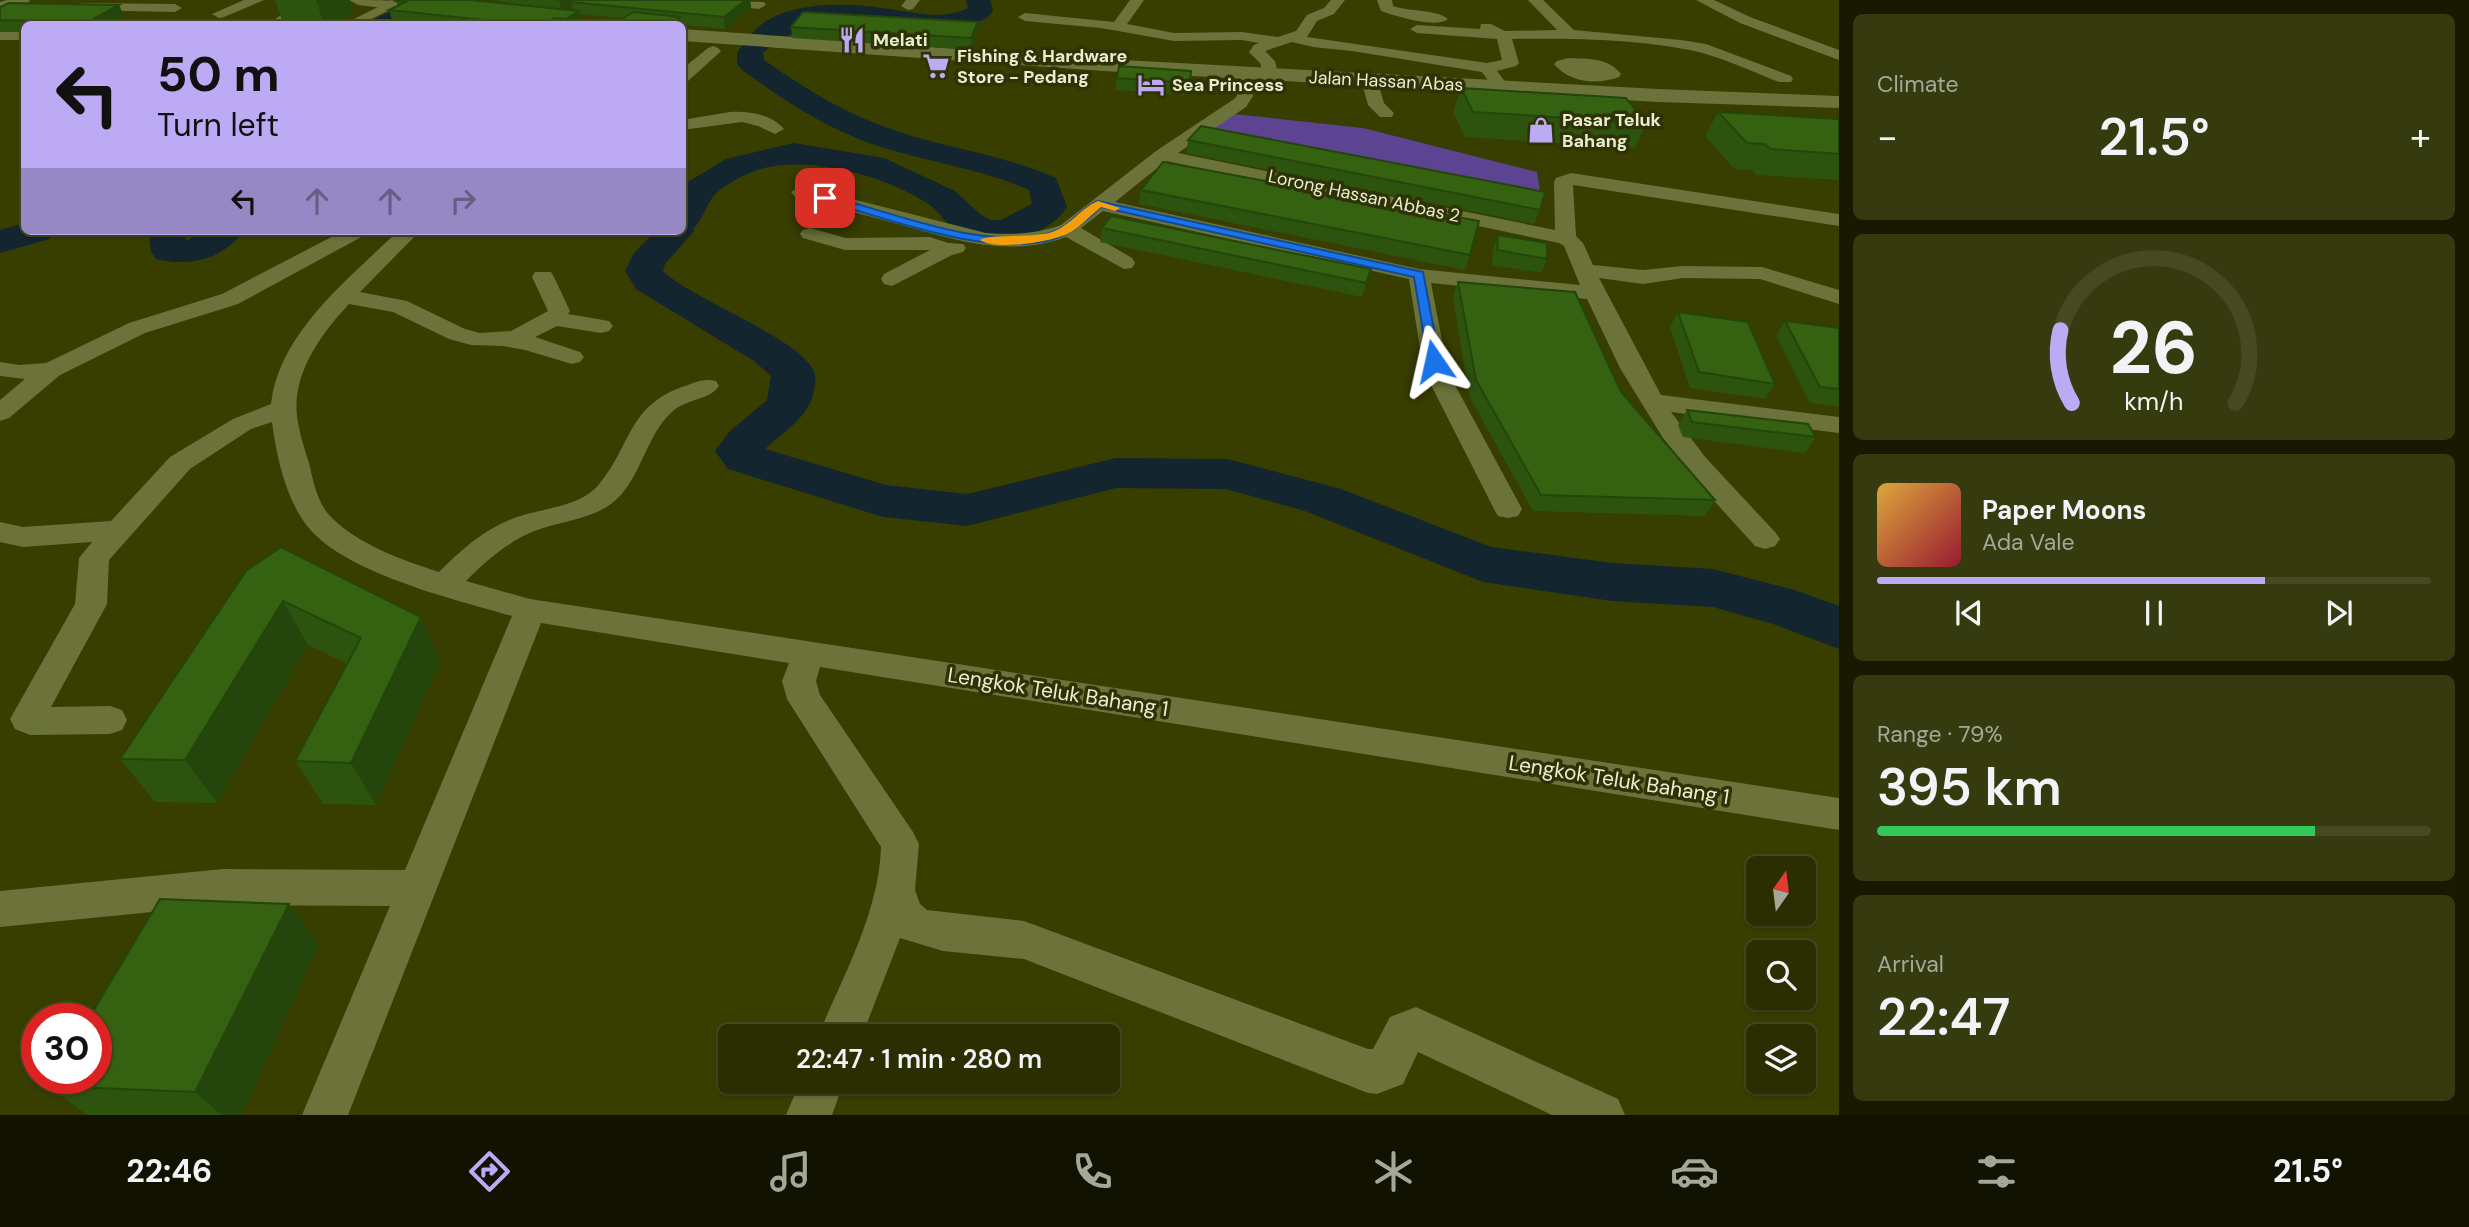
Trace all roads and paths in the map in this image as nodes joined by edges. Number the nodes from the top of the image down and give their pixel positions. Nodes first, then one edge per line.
1 (257, 0) edge
2 (316, 0) edge
3 (358, 0) edge
4 (708, 0) edge
5 (1338, 0) edge
6 (1384, 0) edge
7 (1535, 0) edge
8 (1703, 0) edge
9 (762, 2) edge
10 (1141, 2) edge
11 (391, 4) junction
12 (32, 5) edge
13 (0, 6) edge
14 (69, 7) edge
15 (1717, 7) junction
16 (1753, 7) dead end
17 (420, 12) junction
18 (472, 13) edge
19 (219, 14) dead end
20 (746, 17) edge
21 (1025, 17) dead end
22 (140, 21) edge
23 (279, 21) edge
24 (357, 21) edge
25 (445, 21) edge
26 (1756, 24) junction
27 (1117, 28) junction
28 (1418, 29) dead end
29 (1570, 34) junction
30 (686, 35) edge
31 (1503, 35) junction
32 (0, 36) edge
33 (21, 36) edge
34 (1174, 37) junction
35 (1284, 39) junction
36 (713, 51) dead end
37 (1783, 52) dead end
38 (1839, 55) edge
39 (1767, 57) dead end
40 (1744, 62) junction
41 (1487, 68) junction
42 (1167, 69) junction
43 (1240, 73) junction
44 (1270, 74) junction
45 (686, 75) edge
46 (1595, 78) dead end
47 (1785, 79) dead end
48 (1369, 80) junction
49 (1501, 87) junction
50 (1612, 93) junction
51 (1839, 102) edge
52 (1386, 113) dead end
53 (686, 124) edge
54 (775, 128) dead end
55 (1162, 155) junction
56 (801, 192) dead end
57 (1098, 204) junction
58 (1839, 220) edge
59 (1068, 229) junction
60 (810, 234) dead end
61 (350, 235) edge
62 (406, 235) edge
63 (1566, 238) junction
64 (990, 240) junction
65 (946, 250) junction
66 (1124, 263) dead end
67 (1584, 270) junction
68 (1419, 275) junction
69 (543, 277) dead end
70 (892, 279) dead end
71 (1595, 293) junction
72 (344, 296) junction
73 (1839, 297) edge
74 (554, 319) junction
75 (601, 326) dead end
76 (507, 340) junction
77 (572, 356) dead end
78 (0, 369) edge
79 (51, 370) junction
80 (706, 386) dead end
81 (1653, 402) junction
82 (282, 408) junction
83 (2, 409) edge
84 (1839, 425) edge
85 (1508, 509) dead end
86 (118, 530) junction
87 (0, 532) edge
88 (1765, 539) dead end
89 (444, 586) junction
90 (530, 610) junction
91 (809, 653) junction
92 (110, 720) dead end
93 (1839, 814) edge
94 (419, 888) junction
95 (896, 892) junction
96 (0, 909) edge
97 (845, 1024) edge
98 (817, 1094) edge
99 (325, 1115) edge
100 (809, 1115) edge
101 (1602, 1115) edge

1 - 19 street
2 - 23 street
3 - 11 main road
4 - 9 street
5 - 35 street
6 - 31 street
7 - 29 street
8 - 15 street
9 - 20 street
10 - 27 street
11 - 17 main road
11 - 24 street
12 - 13 street
14 - 22 street
15 - 16 street
15 - 26 street
17 - 18 main road
17 - 25 street
21 - 27 street
26 - 37 street
26 - 38 street
27 - 34 street
28 - 31 street
29 - 31 street
29 - 40 street
30 - 42 main road, Jalan Hassan Abas
31 - 41 street
32 - 33 street
34 - 35 street
34 - 42 street
35 - 41 street
35 - 44 street
36 - 45 street
39 - 40 street
40 - 47 street
41 - 49 street
42 - 43 main road, Jalan Hassan Abas
43 - 44 main road, Jalan Hassan Abas
43 - 55 street
44 - 48 main road, Jalan Hassan Abas
46 - 50 street
48 - 49 main road, Jalan Hassan Abas
48 - 52 street
49 - 50 main road, Jalan Hassan Abas
50 - 51 main road, Jalan Hassan Abas
53 - 54 street
55 - 57 street
55 - 63 street, Lorong Hassan Abbas 2
56 - 64 street
57 - 59 street
57 - 68 street
58 - 63 street
59 - 64 street
59 - 66 street
60 - 65 street
61 - 79 street
62 - 72 street
63 - 67 street
64 - 65 street
65 - 70 street
67 - 71 street
67 - 73 street
68 - 71 street
68 - 85 street
69 - 74 street
71 - 81 street
72 - 76 street
72 - 82 street
74 - 75 street
74 - 76 street
76 - 77 street
78 - 79 street
79 - 83 street
80 - 89 street
81 - 84 street
81 - 88 street
82 - 86 street
82 - 89 street, Lengkok Teluk Bahang 1
86 - 87 street
86 - 92 street
89 - 90 street, Lengkok Teluk Bahang 1
90 - 91 street, Lengkok Teluk Bahang 1
90 - 94 street
91 - 93 street, Lengkok Teluk Bahang 1
91 - 95 street
94 - 96 street
94 - 99 street
95 - 97 street
95 - 101 street
98 - 100 street

